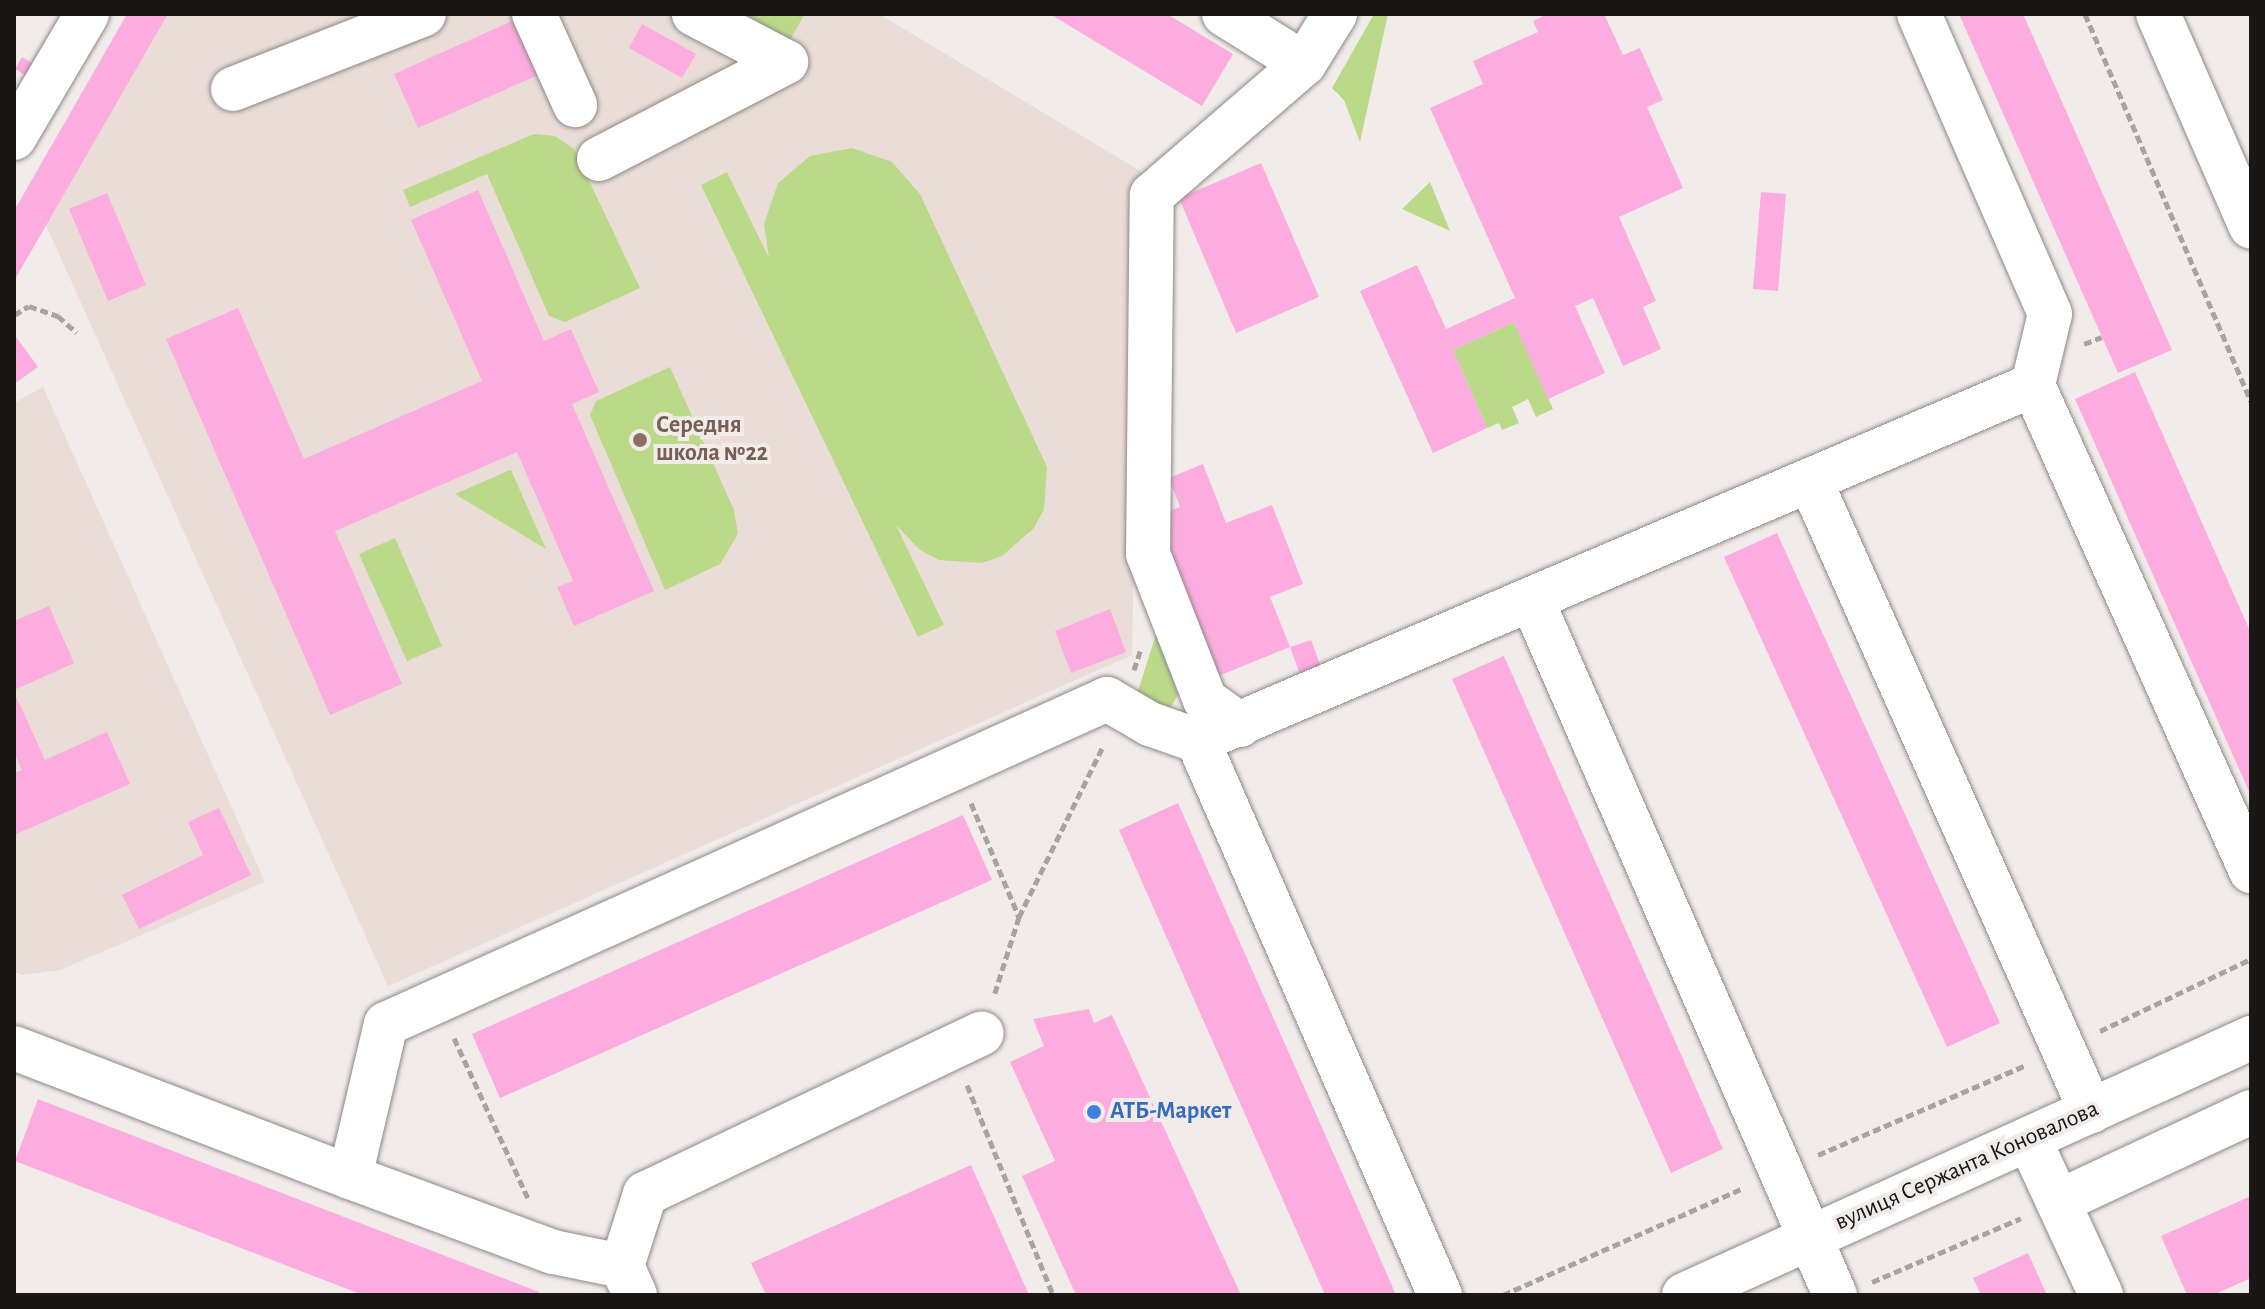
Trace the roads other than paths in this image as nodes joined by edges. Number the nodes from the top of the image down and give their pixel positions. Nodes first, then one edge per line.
1 (87, 14) edge
2 (424, 14) edge
3 (534, 14) edge
4 (694, 14) edge
5 (1224, 14) edge
6 (1335, 14) edge
7 (1919, 14) edge
8 (2158, 14) edge
9 (1304, 64) junction
10 (233, 89) dead end
11 (575, 105) dead end
12 (14, 138) edge
13 (599, 159) dead end
14 (2251, 227) edge
15 (2033, 385) junction
16 (1810, 480) junction
17 (1532, 600) junction
18 (1240, 725) junction
19 (1198, 741) junction
20 (2251, 871) edge
21 (982, 1033) dead end
22 (2251, 1038) edge
23 (14, 1048) edge
24 (2091, 1111) junction
25 (2251, 1112) edge
26 (2029, 1139) junction
27 (350, 1177) junction
28 (2058, 1202) junction
29 (1810, 1238) junction
30 (628, 1281) edge
31 (1846, 1292) edge
32 (1440, 1295) edge
33 (1684, 1295) edge
34 (2101, 1295) edge

1 - 12 street
2 - 10 street
3 - 11 street
4 - 13 street
5 - 9 street
6 - 9 street
7 - 15 street
8 - 14 street
9 - 18 street
15 - 16 street
15 - 20 street
16 - 17 street
16 - 24 street
17 - 18 street
17 - 29 street
18 - 19 street
19 - 27 street
19 - 32 street
21 - 30 street
22 - 24 street, вулиця Сержанта Коновалова
23 - 27 street
24 - 26 street, вулиця Сержанта Коновалова
25 - 28 street
26 - 28 street
26 - 29 street, вулиця Сержанта Коновалова
27 - 30 street
28 - 34 street
29 - 31 street
29 - 33 street, вулиця Сержанта Коновалова

